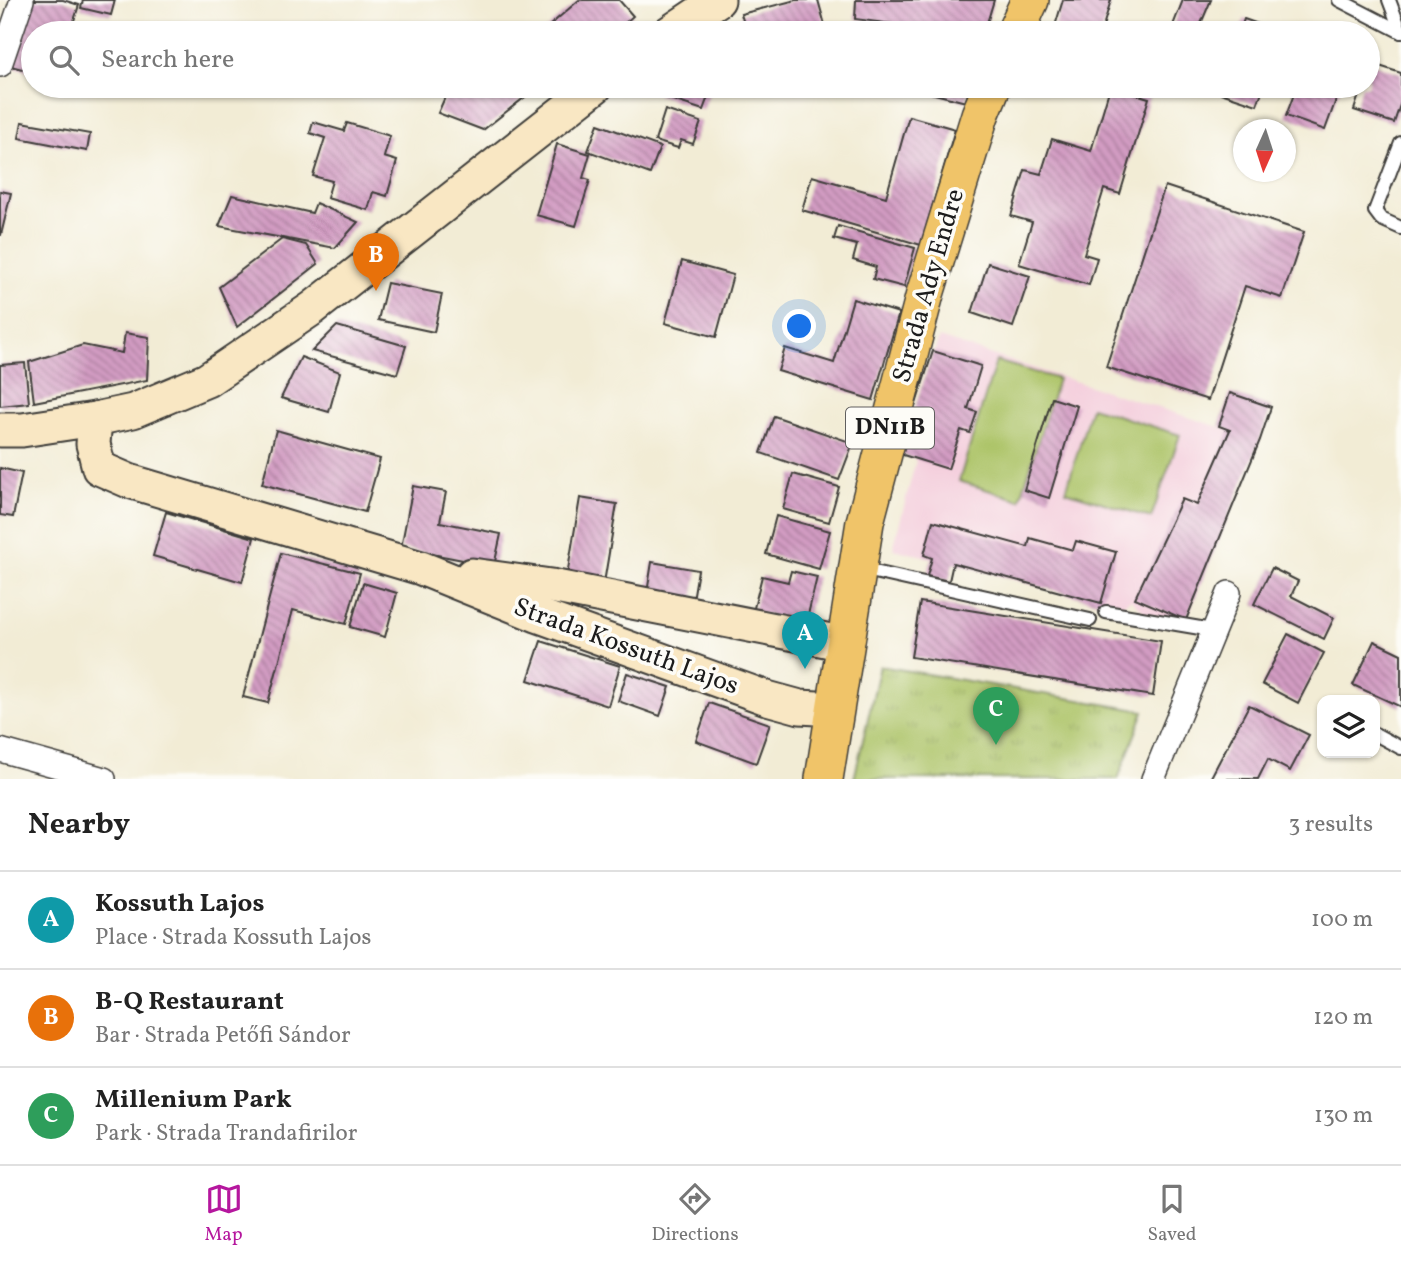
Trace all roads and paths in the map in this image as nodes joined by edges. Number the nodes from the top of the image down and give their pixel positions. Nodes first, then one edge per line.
1 (22, 0) edge
2 (718, 0) edge
3 (1339, 0) edge
4 (1389, 0) edge
5 (687, 21) edge
6 (1380, 21) edge
7 (1380, 21) edge
8 (0, 65) edge
9 (581, 98) edge
10 (987, 98) edge
11 (1401, 143) edge
12 (1401, 228) edge
13 (94, 419) junction
14 (0, 430) edge
15 (421, 568) junction
16 (857, 568) junction
17 (1229, 593) dead end
18 (1127, 604) dead end
19 (1106, 612) dead end
20 (1135, 617) junction
21 (1090, 620) dead end
22 (1212, 630) junction
23 (846, 644) junction
24 (835, 709) junction
25 (1380, 737) edge
26 (1401, 748) edge
27 (0, 750) edge
28 (104, 779) edge
29 (824, 779) edge
30 (1153, 779) edge

1 - 8 street
2 - 5 street
3 - 6 lane
4 - 7 lane
9 - 13 street
10 - 16 main road, Strada Ady Endre / DN11B
11 - 12 lane
13 - 14 street
13 - 15 street, Strada Kossuth Lajos
15 - 23 street, Strada Kossuth Lajos
15 - 24 street, Strada Kossuth Lajos
16 - 21 lane
16 - 23 main road, Strada Ady Endre / DN11B
17 - 22 street
18 - 20 lane
19 - 20 lane
20 - 22 lane
22 - 30 street
23 - 24 main road, Strada Ady Endre / DN11B
24 - 29 main road, Strada Ady Endre / DN11B
25 - 26 lane
27 - 28 street

